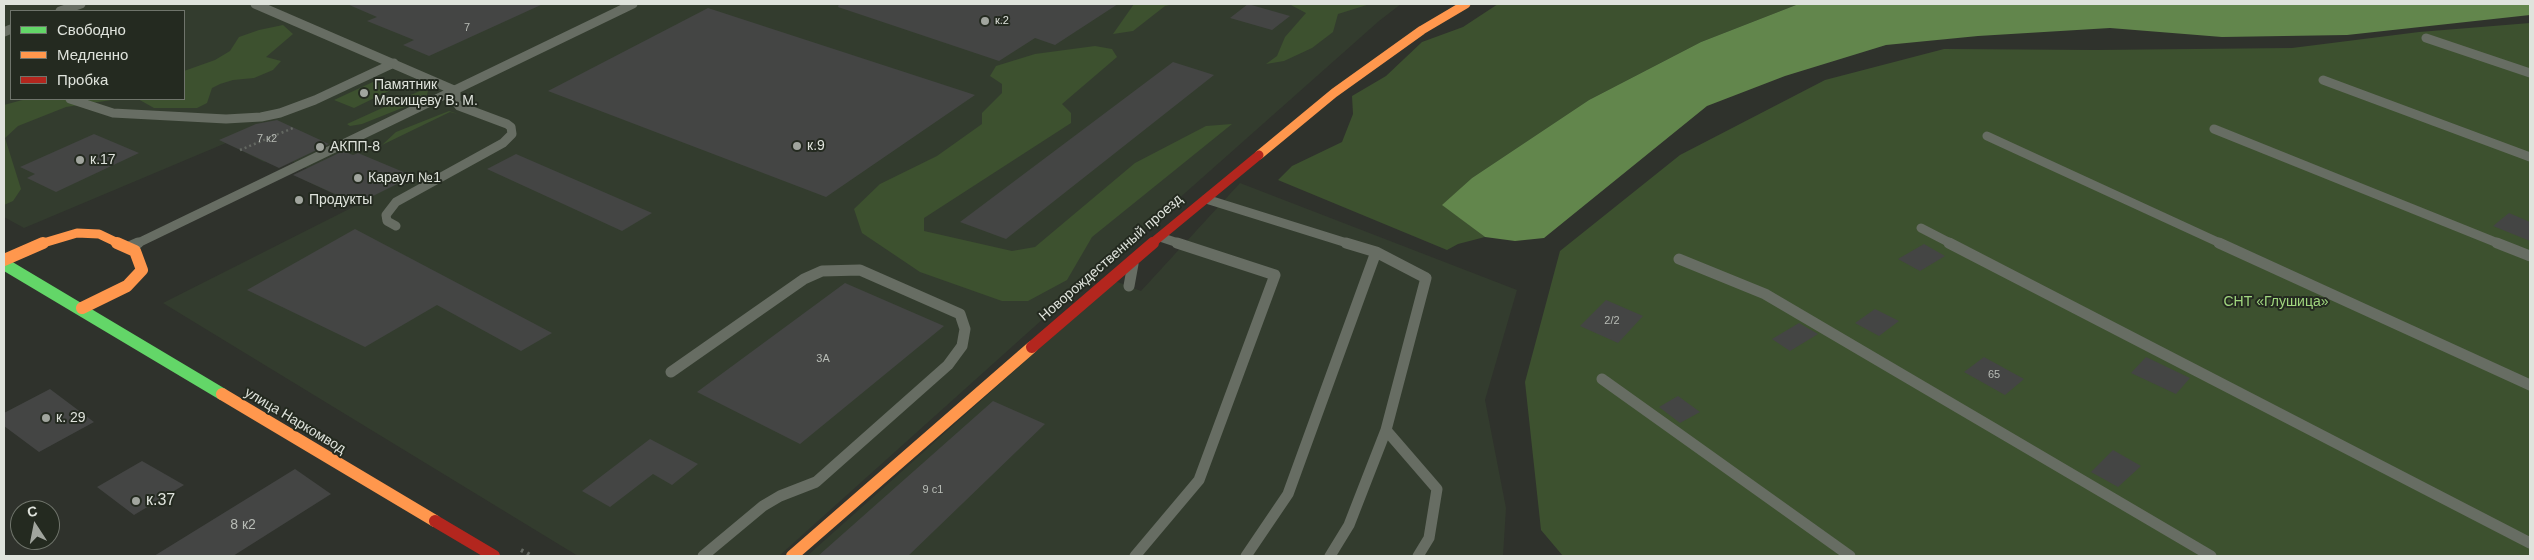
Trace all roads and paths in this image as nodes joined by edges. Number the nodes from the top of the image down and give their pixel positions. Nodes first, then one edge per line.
1 (80, 4) edge
2 (255, 4) edge
3 (634, 4) edge
4 (1466, 4) edge
5 (63, 10) edge
6 (2426, 38) dead end
7 (394, 63) junction
8 (2530, 73) edge
9 (2323, 80) dead end
10 (456, 91) junction
11 (72, 100) edge
12 (293, 128) dead end
13 (2214, 129) dead end
14 (1987, 136) dead end
15 (240, 150) dead end
16 (2530, 156) edge
17 (1204, 199) junction
18 (396, 226) dead end
19 (1921, 228) dead end
20 (1159, 237) junction
21 (129, 248) junction
22 (1376, 252) junction
23 (2530, 256) edge
24 (1134, 258) junction
25 (1679, 259) dead end
26 (4, 262) edge
27 (1129, 286) dead end
28 (82, 308) junction
29 (671, 372) dead end
30 (1602, 380) dead end
31 (2530, 385) edge
32 (1386, 430) junction
33 (2530, 543) edge
34 (494, 556) edge
35 (704, 556) edge
36 (792, 556) edge
37 (1136, 556) edge
38 (1246, 556) edge
39 (1330, 556) edge
40 (1418, 556) edge
41 (1850, 556) edge
42 (2211, 556) edge

1 - 5 lane
2 - 7 lane
3 - 10 lane
4 - 17 street, Новорождественный проезд
6 - 8 lane
7 - 10 lane
7 - 11 lane
9 - 16 lane
10 - 18 lane
10 - 21 lane
12 - 15 path
13 - 23 lane
14 - 31 lane
17 - 20 street, Новорождественный проезд
17 - 22 lane
19 - 33 lane
20 - 24 street, Новорождественный проезд
20 - 37 lane
21 - 26 street, улица Наркомвод
21 - 28 street
22 - 32 lane
22 - 38 lane
24 - 27 lane
24 - 36 street, Новорождественный проезд
25 - 42 lane
26 - 28 street, улица Наркомвод
28 - 34 street, улица Наркомвод
29 - 35 lane
30 - 41 lane
32 - 39 lane
32 - 40 lane

